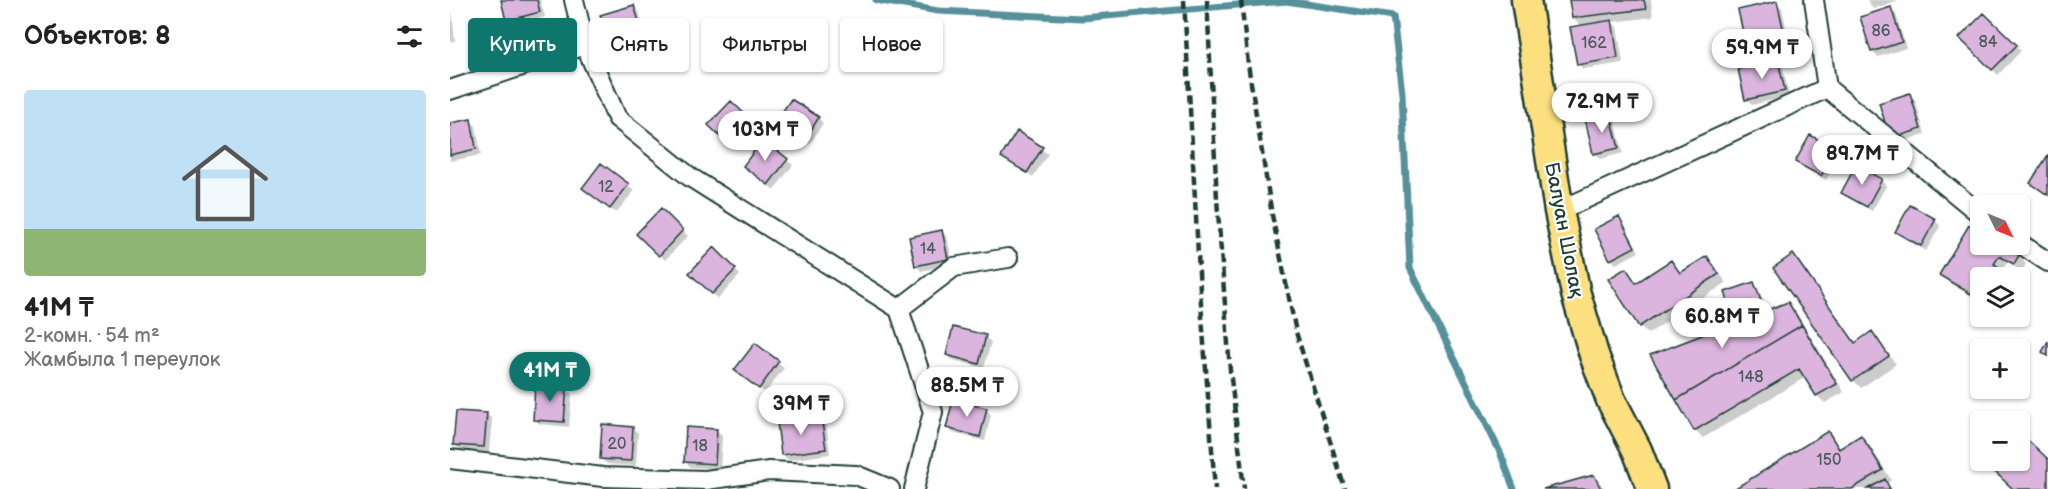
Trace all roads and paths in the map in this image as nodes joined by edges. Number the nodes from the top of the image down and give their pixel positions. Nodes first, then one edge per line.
1 (574, 0) edge
2 (1526, 0) edge
3 (1814, 0) edge
4 (585, 45) junction
5 (1827, 88) junction
6 (450, 90) edge
7 (1970, 206) edge
8 (1559, 211) junction
9 (2030, 250) edge
10 (1008, 258) dead end
11 (2048, 262) edge
12 (899, 309) junction
13 (1637, 450) junction
14 (450, 459) edge
15 (601, 483) edge
16 (890, 489) edge
17 (914, 489) edge
18 (1652, 489) edge
19 (1666, 489) edge

1 - 4 street
2 - 8 main road, Балуан Шолақ
3 - 5 street
4 - 6 street
4 - 12 street
5 - 7 street
5 - 8 street
8 - 13 main road, Балуан Шолақ
9 - 11 street
10 - 12 street
12 - 17 street
13 - 18 main road, Балуан Шолақ
13 - 19 main road, Балуан Шолақ
14 - 15 street
15 - 16 street

